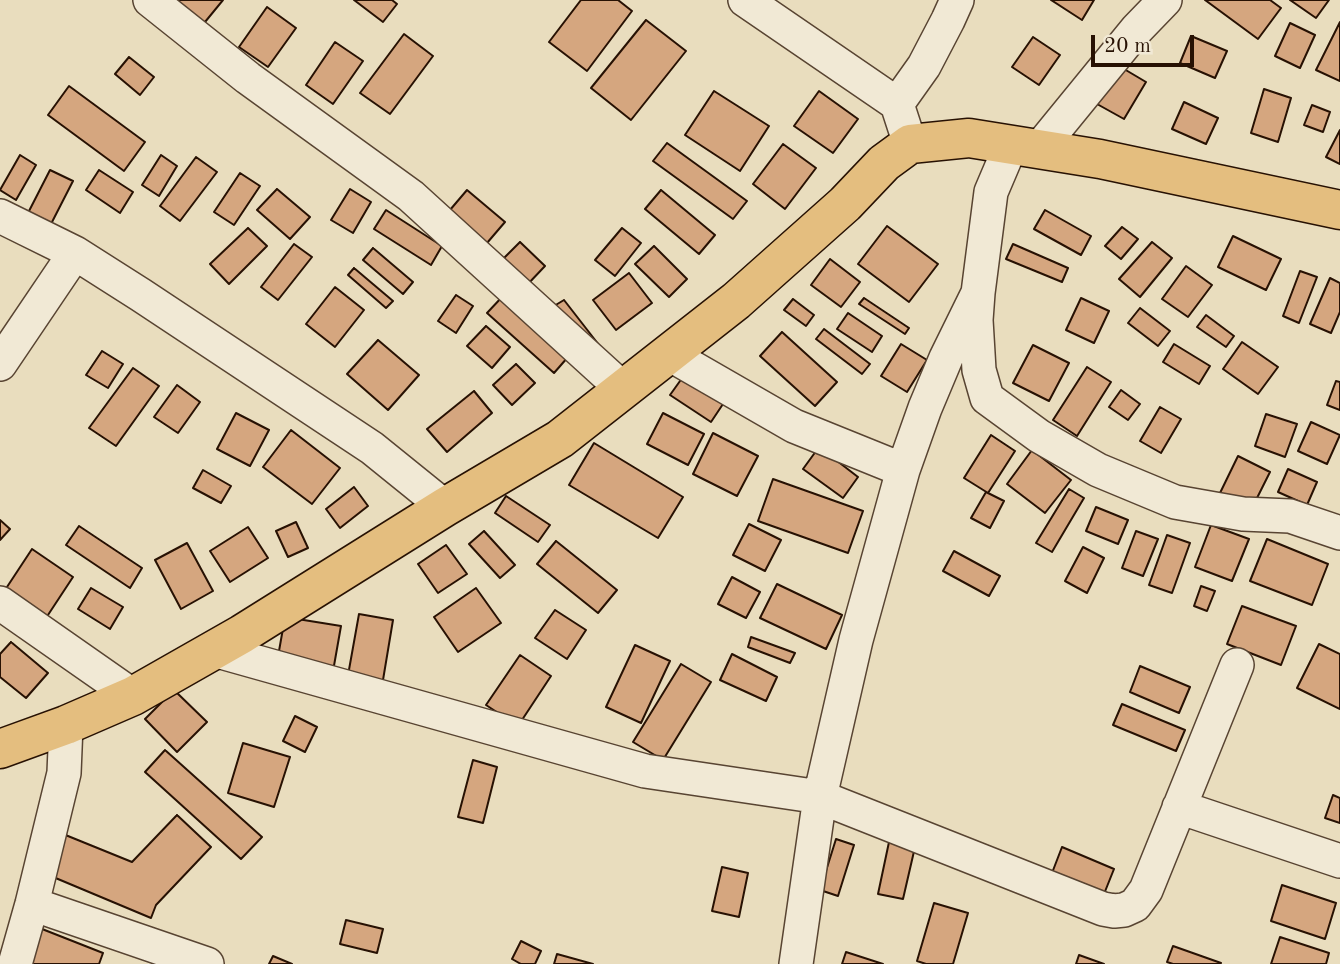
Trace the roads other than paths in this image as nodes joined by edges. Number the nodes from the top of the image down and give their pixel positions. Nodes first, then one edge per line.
1 (150, 0) edge
2 (745, 0) edge
3 (957, 0) edge
4 (1164, 0) edge
5 (897, 104) junction
6 (910, 144) junction
7 (1025, 147) junction
8 (1340, 211) edge
9 (0, 216) edge
10 (75, 253) junction
11 (978, 293) junction
12 (669, 354) junction
13 (0, 364) edge
14 (624, 390) junction
15 (904, 470) junction
16 (445, 507) junction
17 (1340, 533) edge
18 (0, 603) edge
19 (214, 650) junction
20 (1237, 666) dead end
21 (133, 696) junction
22 (66, 725) junction
23 (0, 749) edge
24 (820, 797) junction
25 (1179, 807) junction
26 (1340, 861) edge
27 (32, 904) junction
28 (15, 964) edge
29 (207, 964) edge
30 (796, 964) edge

1 - 14 street
2 - 5 street
3 - 5 street
4 - 7 street
5 - 6 street
6 - 7 main road
6 - 12 main road
7 - 8 main road
7 - 11 street
9 - 10 street
10 - 13 street
10 - 16 street
11 - 15 street
11 - 17 street
12 - 14 main road
12 - 15 street
14 - 16 main road
15 - 24 street
16 - 19 main road
18 - 21 street
19 - 21 main road
19 - 24 street
20 - 25 street
21 - 22 main road
22 - 23 main road
22 - 27 street
24 - 25 street
24 - 30 street
25 - 26 street
27 - 28 street
27 - 29 street

